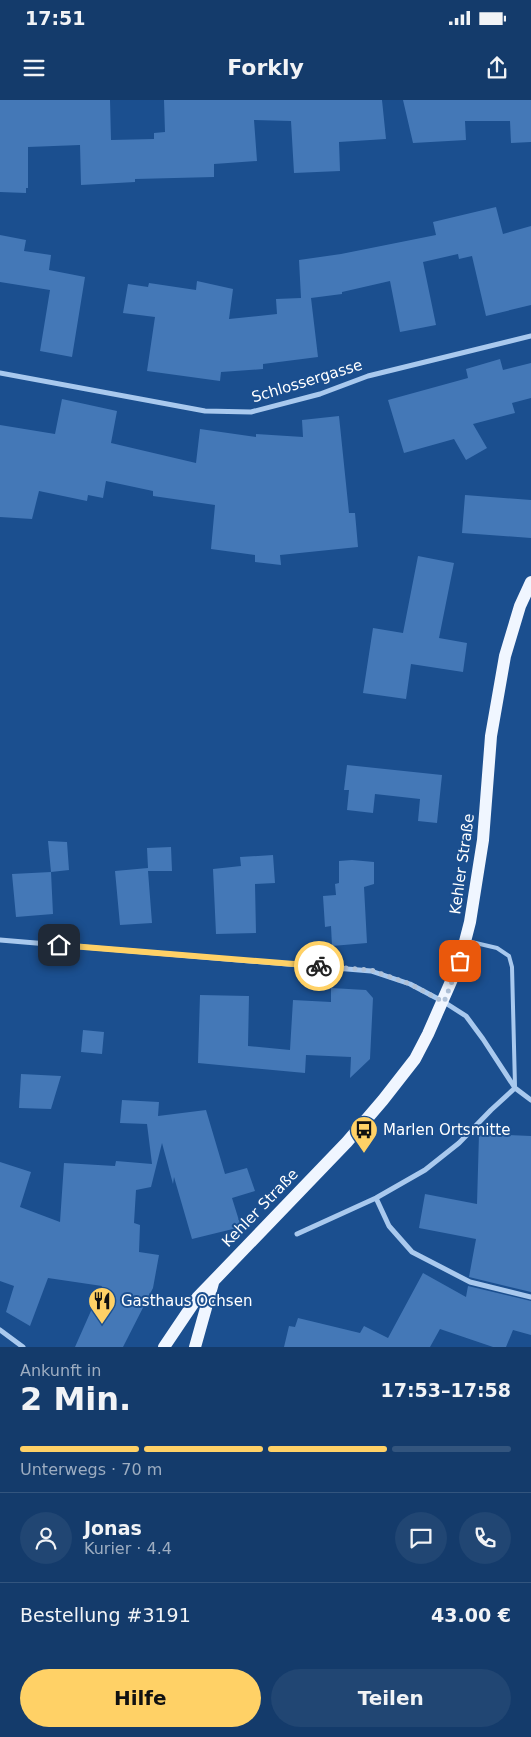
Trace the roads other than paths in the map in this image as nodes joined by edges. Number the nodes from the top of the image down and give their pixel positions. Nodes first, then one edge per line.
1 (531, 336) edge
2 (0, 372) edge
3 (531, 582) edge
4 (0, 940) edge
5 (465, 940) junction
6 (444, 1002) junction
7 (515, 1088) junction
8 (531, 1100) edge
9 (376, 1198) junction
10 (297, 1234) dead end
11 (215, 1278) junction
12 (531, 1297) edge
13 (0, 1330) edge
14 (23, 1347) edge
15 (164, 1347) edge
16 (195, 1347) edge

1 - 2 street, Schlossergasse
3 - 5 main road, Kehler Straße
4 - 6 street
5 - 6 main road, Kehler Straße
5 - 7 lane
6 - 7 street
6 - 11 main road, Kehler Straße
7 - 8 street
7 - 9 street
9 - 10 street
9 - 12 street
11 - 15 main road, Kehler Straße
11 - 16 main road, Kehler Straße
13 - 14 street

